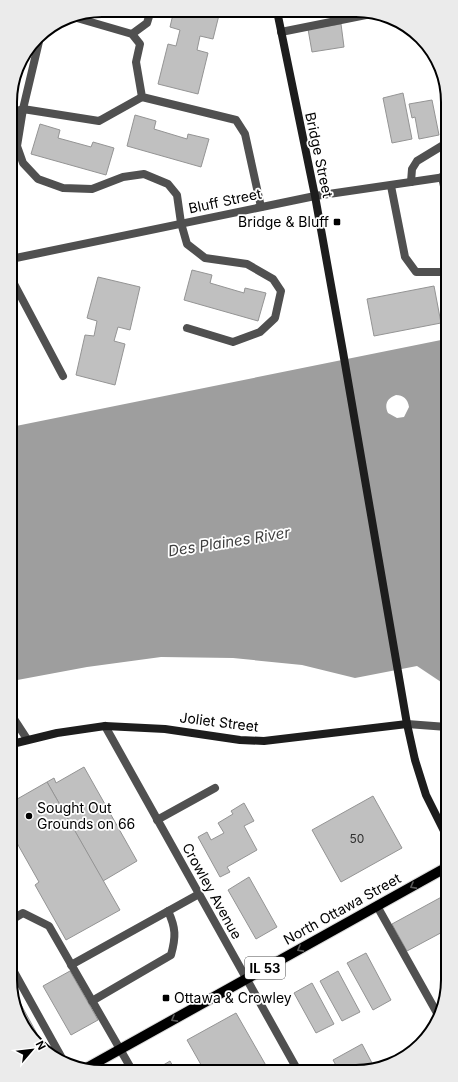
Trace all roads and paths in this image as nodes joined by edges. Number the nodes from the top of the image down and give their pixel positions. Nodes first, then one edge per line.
1 (149, 17) edge
2 (277, 17) edge
3 (356, 17) edge
4 (82, 20) edge
5 (281, 32) junction
6 (132, 34) junction
7 (38, 46) edge
8 (142, 97) junction
9 (23, 109) junction
10 (17, 111) edge
11 (441, 146) edge
12 (441, 177) edge
13 (411, 182) junction
14 (391, 186) junction
15 (315, 196) junction
16 (261, 207) junction
17 (181, 223) junction
18 (17, 258) edge
19 (441, 272) edge
20 (17, 289) edge
21 (187, 328) dead end
22 (63, 376) dead end
23 (17, 724) edge
24 (407, 724) junction
25 (105, 726) junction
26 (441, 727) edge
27 (27, 739) junction
28 (17, 742) edge
29 (215, 788) dead end
30 (157, 820) junction
31 (441, 825) edge
32 (441, 870) edge
33 (199, 894) junction
34 (377, 906) junction
35 (168, 911) junction
36 (17, 917) edge
37 (72, 965) junction
38 (17, 977) edge
39 (246, 978) junction
40 (92, 1001) junction
41 (435, 1011) edge
42 (120, 1049) junction
43 (59, 1053) edge
44 (93, 1064) edge
45 (129, 1065) edge
46 (295, 1065) edge

1 - 6 street
2 - 5 street, Bridge Street
3 - 5 street
4 - 6 street
5 - 15 street, Bridge Street
6 - 8 street
7 - 9 street
8 - 9 street
8 - 16 street
9 - 10 street
9 - 17 street
11 - 13 street
12 - 13 street, Bluff Street
13 - 14 street, Bluff Street
14 - 15 street, Bluff Street
14 - 19 street
15 - 16 street, Bluff Street
15 - 24 street, Bridge Street
16 - 17 street, Bluff Street
17 - 18 street, Bluff Street
17 - 21 street
20 - 22 street
23 - 27 street
24 - 25 street, Joliet Street
24 - 26 street, Joliet Street
24 - 31 street, Bridge Street
25 - 27 street, Joliet Street
25 - 30 street, Crowley Avenue
27 - 28 street, Joliet Street
29 - 30 street
30 - 33 street, Crowley Avenue
32 -> 34 main road, North Ottawa Street / IL 53
33 - 35 street
33 - 39 street, Crowley Avenue
34 -> 39 main road, North Ottawa Street / IL 53
34 - 41 street
35 - 37 street
35 - 40 street
36 - 37 street
37 - 40 street
38 - 43 street
39 -> 42 main road, North Ottawa Street / IL 53
39 - 46 street, Crowley Avenue
40 - 42 street
42 - 44 main road, North Ottawa Street / IL 53
42 - 45 street

